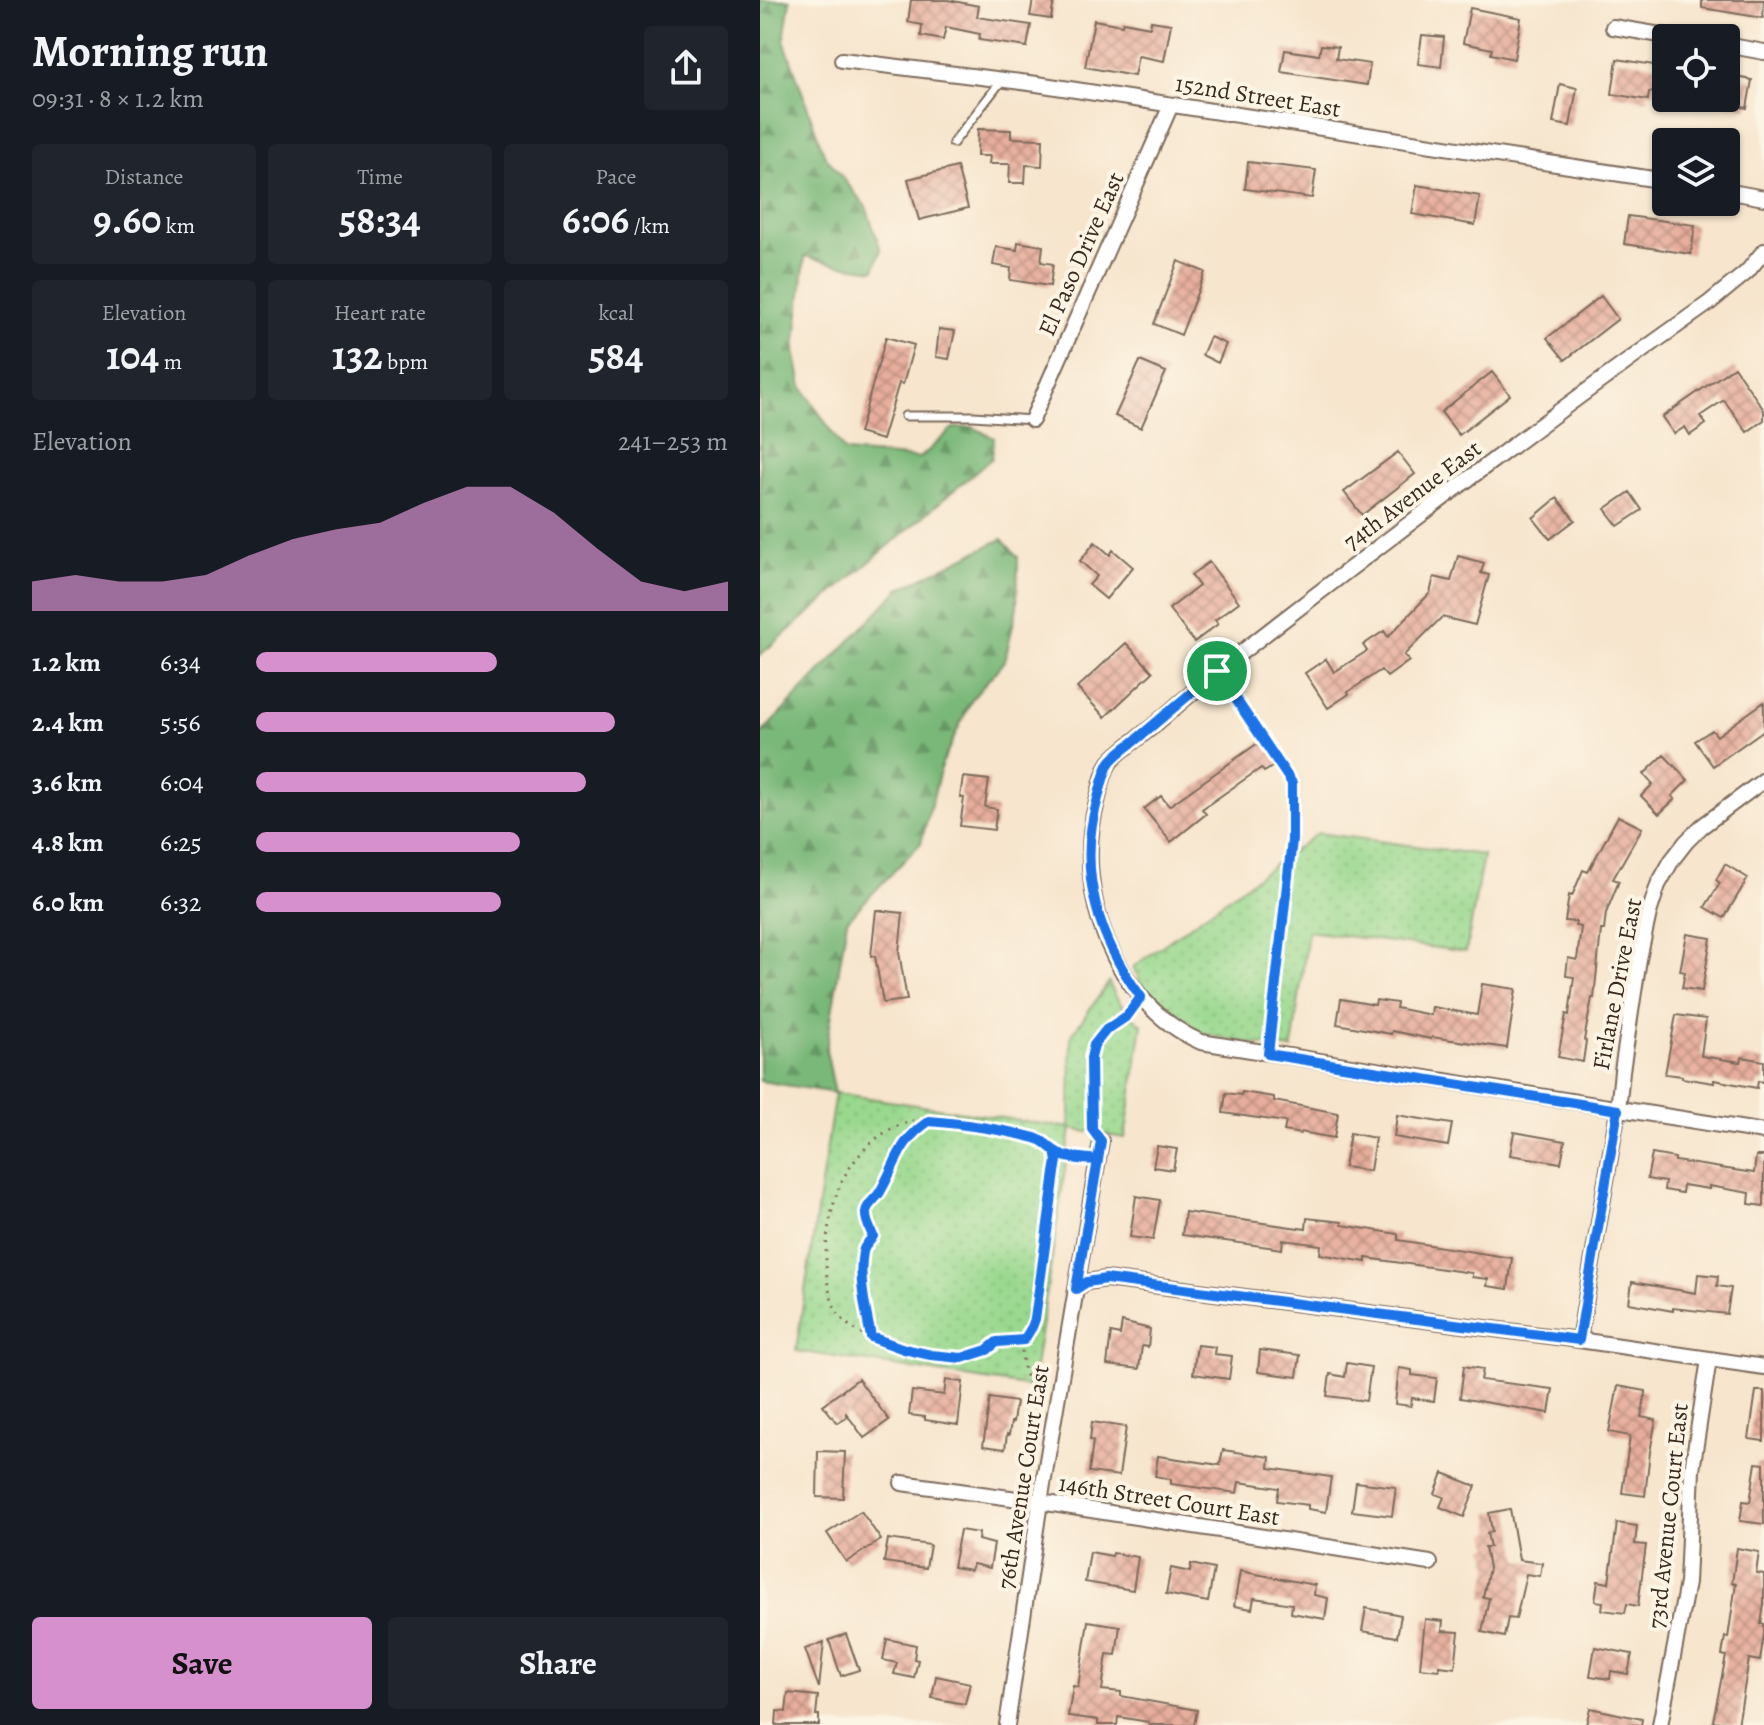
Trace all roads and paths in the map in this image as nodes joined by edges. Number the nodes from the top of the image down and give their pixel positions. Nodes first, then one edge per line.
1 (1613, 27) dead end
2 (1652, 34) edge
3 (1740, 48) edge
4 (1764, 52) edge
5 (842, 60) dead end
6 (1002, 80) junction
7 (1171, 105) junction
8 (953, 143) dead end
9 (1652, 179) edge
10 (1740, 194) edge
11 (1764, 198) edge
12 (1764, 251) edge
13 (905, 416) dead end
14 (1032, 420) joint
15 (1217, 671) junction
16 (1764, 780) edge
17 (1141, 997) junction
18 (1268, 1054) junction
19 (1619, 1104) junction
20 (929, 1121) junction
21 (1764, 1132) edge
22 (1101, 1141) joint
23 (1055, 1151) junction
24 (1098, 1160) junction
25 (1076, 1289) junction
26 (871, 1337) junction
27 (1024, 1340) junction
28 (1579, 1340) junction
29 (1709, 1359) junction
30 (1764, 1367) edge
31 (1029, 1383) dead end
32 (902, 1483) dead end
33 (1040, 1502) junction
34 (1430, 1563) dead end
35 (1007, 1725) edge
36 (1660, 1725) edge

1 - 2 street
3 - 4 street
5 - 6 street, 152nd Street East
6 - 7 street, 152nd Street East
6 - 8 lane
7 - 9 street, 152nd Street East
7 - 14 street, El Paso Drive East
10 - 11 street
12 - 15 street, 74th Avenue East
13 - 14 lane
15 - 17 street, 74th Avenue East
15 - 18 path
16 - 19 street, Firlane Drive East
17 - 18 street, 74th Avenue East
17 - 22 lane
18 - 19 street, 74th Avenue East
19 - 21 street, 74th Avenue East
19 - 28 street, Firlane Drive East
20 - 23 path
20 - 26 path
20 - 26 path
22 - 24 street, 76th Avenue Court East
23 - 24 path
23 - 27 path
24 - 25 street, 76th Avenue Court East
25 - 28 street
25 - 33 street, 76th Avenue Court East
26 - 27 path
27 - 31 path
28 - 29 street
29 - 30 street
29 - 36 street, 73rd Avenue Court East
32 - 33 street, 146th Street Court East
33 - 34 street, 146th Street Court East
33 - 35 street, 76th Avenue Court East

